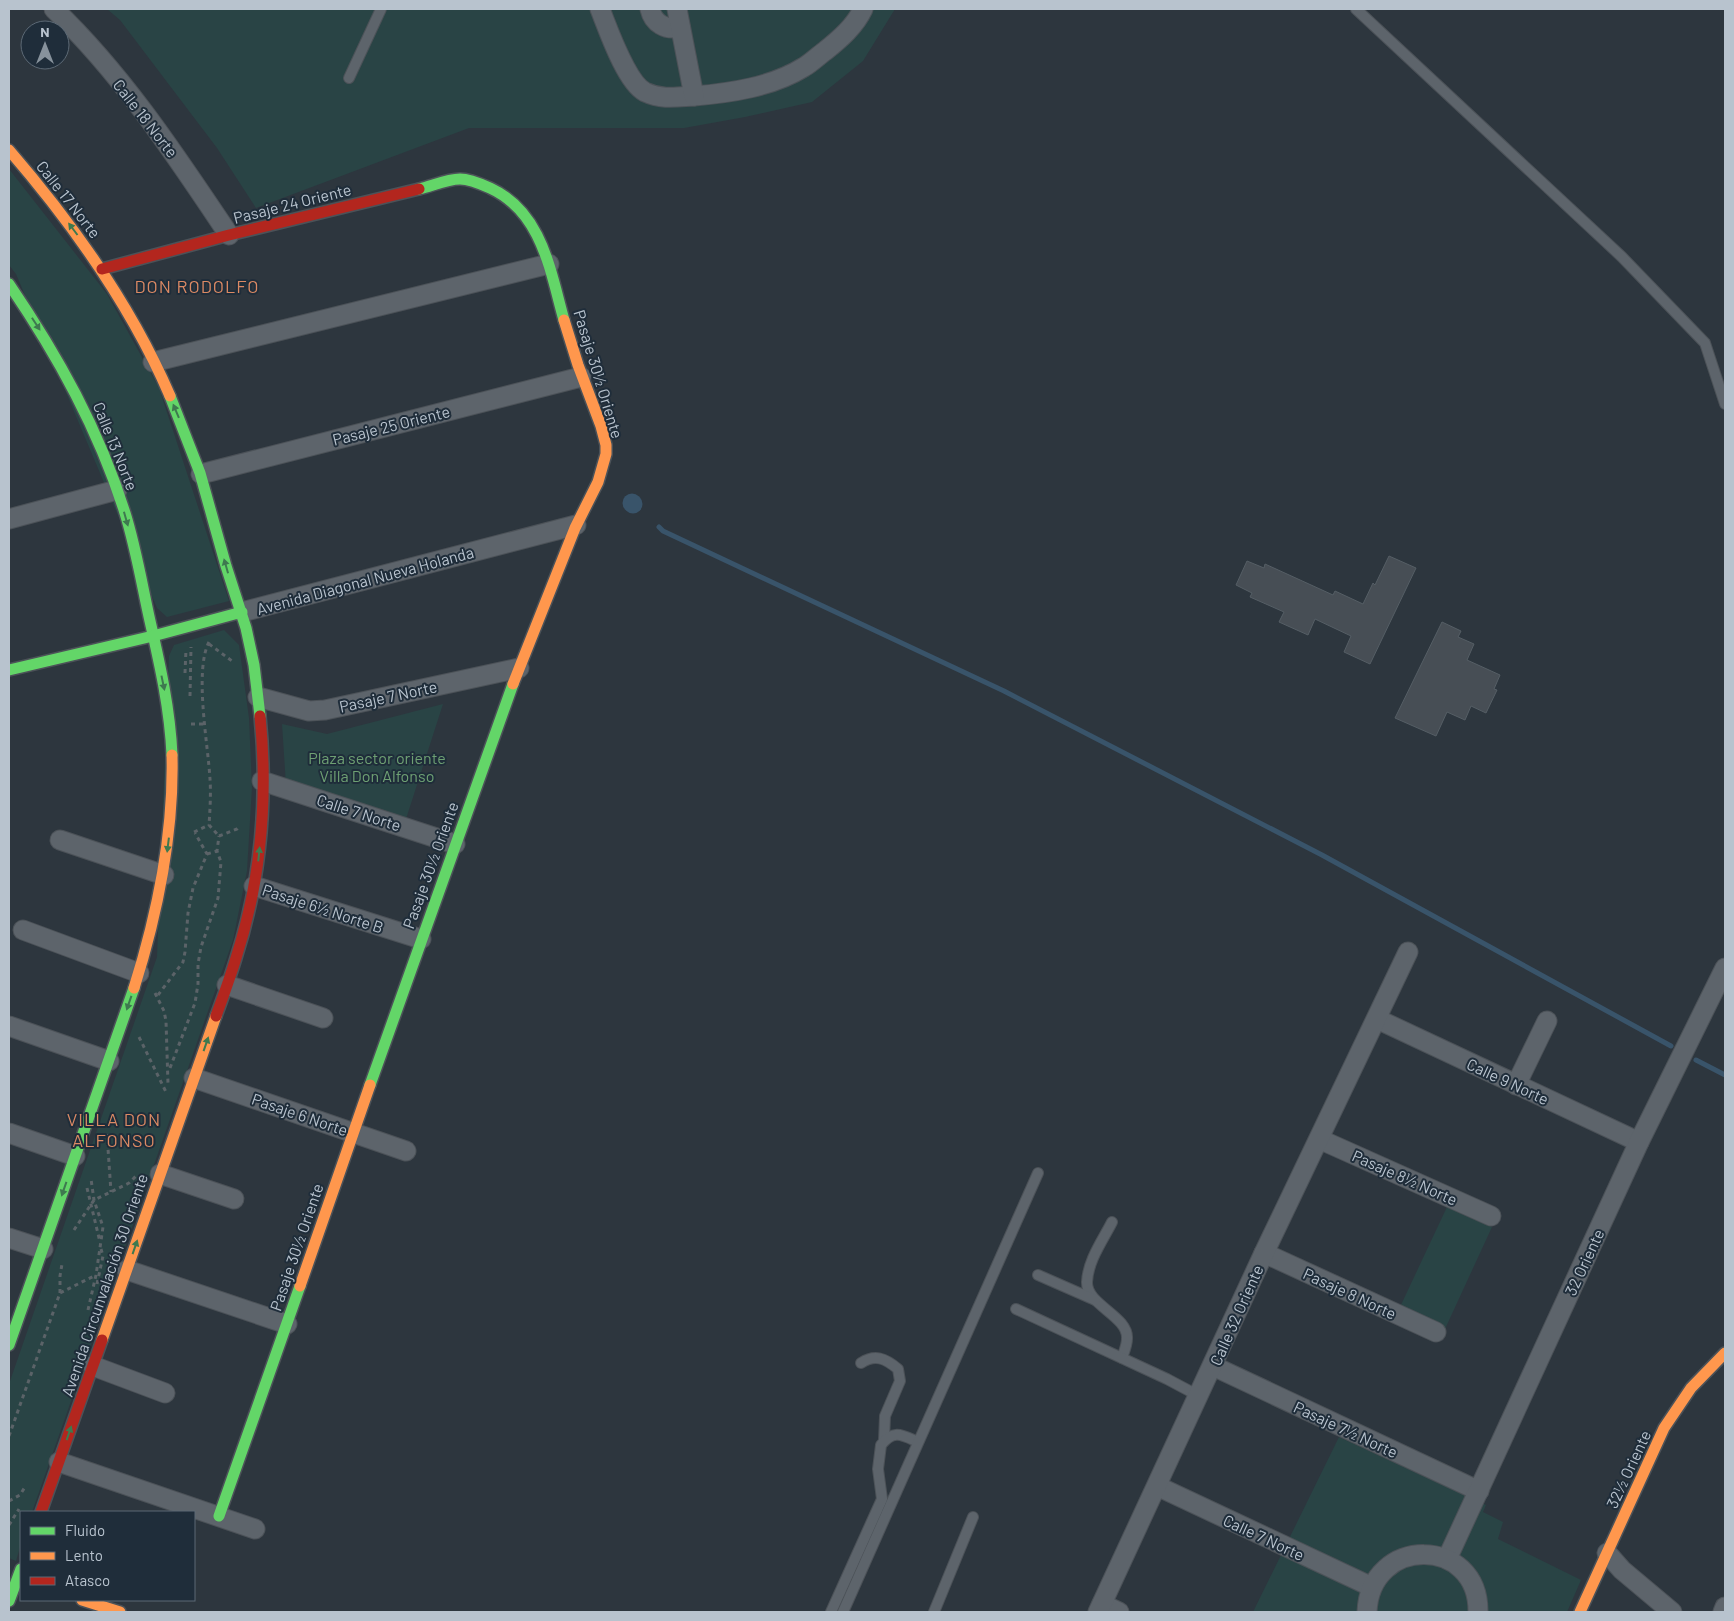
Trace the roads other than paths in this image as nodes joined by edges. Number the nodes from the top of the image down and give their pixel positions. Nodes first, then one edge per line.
1 (54, 9) edge
2 (381, 9) edge
3 (600, 9) edge
4 (650, 9) edge
5 (863, 9) edge
6 (1356, 9) edge
7 (678, 18) edge
8 (349, 78) dead end
9 (694, 96) junction
10 (9, 150) edge
11 (491, 187) joint
12 (229, 235) junction
13 (549, 264) junction
14 (102, 269) junction
15 (9, 284) edge
16 (153, 362) junction
17 (581, 377) junction
18 (1725, 404) edge
19 (200, 474) junction
20 (117, 490) junction
21 (9, 519) edge
22 (576, 525) junction
23 (242, 612) junction
24 (153, 636) junction
25 (519, 668) junction
26 (9, 670) edge
27 (258, 697) junction
28 (262, 781) junction
29 (60, 840) dead end
30 (455, 844) junction
31 (164, 875) junction
32 (254, 886) junction
33 (23, 930) dead end
34 (421, 939) junction
35 (1408, 952) dead end
36 (1725, 968) edge
37 (139, 973) junction
38 (227, 984) junction
39 (1720, 992) edge
40 (323, 1018) dead end
41 (1377, 1019) junction
42 (1547, 1021) dead end
43 (9, 1026) edge
44 (109, 1061) junction
45 (194, 1078) junction
46 (1516, 1085) junction
47 (9, 1132) edge
48 (353, 1132) junction
49 (1318, 1139) junction
50 (1639, 1142) junction
51 (406, 1151) dead end
52 (75, 1156) junction
53 (1038, 1173) dead end
54 (160, 1174) junction
55 (234, 1199) dead end
56 (1492, 1216) dead end
57 (1112, 1222) dead end
58 (9, 1238) edge
59 (43, 1250) junction
60 (1264, 1253) junction
61 (127, 1270) junction
62 (1038, 1275) dead end
63 (1094, 1300) junction
64 (1016, 1309) dead end
65 (287, 1324) junction
66 (1436, 1332) dead end
67 (9, 1344) edge
68 (1725, 1353) edge
69 (1122, 1358) junction
70 (861, 1363) dead end
71 (93, 1366) junction
72 (1212, 1366) junction
73 (165, 1393) dead end
74 (1199, 1396) junction
75 (884, 1441) junction
76 (918, 1442) junction
77 (59, 1462) junction
78 (1157, 1486) junction
79 (1479, 1491) junction
80 (41, 1511) edge
81 (219, 1516) junction
82 (973, 1517) dead end
83 (255, 1529) dead end
84 (1607, 1553) junction
85 (1447, 1559) junction
86 (17, 1576) edge
87 (1372, 1587) junction
88 (9, 1601) edge
89 (85, 1601) edge
90 (1725, 1607) edge
91 (1100, 1608) edge
92 (120, 1612) edge
93 (831, 1612) edge
94 (843, 1612) edge
95 (934, 1612) edge
96 (1119, 1612) edge
97 (1367, 1612) edge
98 (1478, 1612) edge
99 (1580, 1612) edge
100 (1672, 1612) edge
101 (1723, 1612) edge

1 - 12 street, Calle 18 Norte
2 - 8 lane
3 - 9 street
4 - 7 street
5 - 9 street
6 - 18 lane
7 - 9 street
14 -> 10 street, Calle 17 Norte
11 - 12 street, Pasaje 24 Oriente
11 - 13 street, Pasaje 30½ Oriente
12 - 14 street, Pasaje 24 Oriente
13 - 16 street
13 - 17 street, Pasaje 30½ Oriente
14 - 16 street, Avenida Circunvalación 30 Oriente
15 -> 20 street, Calle 13 Norte
19 -> 16 street, Avenida Circunvalación 30 Oriente
17 - 19 street, Pasaje 25 Oriente
17 - 22 street, Pasaje 30½ Oriente
23 -> 19 street, Avenida Circunvalación 30 Oriente
20 - 21 street
20 -> 24 street, Calle 13 Norte
22 - 23 street, Avenida Diagonal Nueva Holanda
22 - 25 street, Pasaje 30½ Oriente
23 - 24 street, Avenida Diagonal Nueva Holanda
23 - 27 street, Avenida Circunvalación 30 Oriente
24 - 26 street, Avenida Diagonal Nueva Holanda
24 -> 31 street
25 - 27 street, Pasaje 7 Norte
25 - 30 street, Pasaje 30½ Oriente
27 - 28 street, Avenida Circunvalación 30 Oriente
28 - 30 street, Calle 7 Norte
32 -> 28 street, Avenida Circunvalación 30 Oriente
29 - 31 street
30 - 34 street, Pasaje 30½ Oriente
31 - 37 street
32 - 34 street, Pasaje 6½ Norte B
32 - 38 street, Avenida Circunvalación 30 Oriente
33 - 37 street
34 - 48 street, Pasaje 30½ Oriente
35 - 41 street, Calle 32 Oriente
36 - 39 street, 32 Oriente
37 -> 44 street
38 - 40 street
45 -> 38 street, Avenida Circunvalación 30 Oriente
39 - 50 street, 32 Oriente
41 - 46 street, Calle 9 Norte
41 - 49 street, Calle 32 Oriente
42 - 46 street
43 - 44 street
44 - 52 street
45 - 48 street, Pasaje 6 Norte
45 - 54 street, Avenida Circunvalación 30 Oriente
46 - 50 street, Calle 9 Norte
47 - 52 street
48 - 51 street, Pasaje 6 Norte
48 - 65 street, Pasaje 30½ Oriente
49 - 56 street, Pasaje 8½ Norte
49 - 60 street, Calle 32 Oriente
50 - 79 street, 32 Oriente
52 -> 59 street
53 - 76 lane
54 - 55 street
61 -> 54 street, Avenida Circunvalación 30 Oriente
57 - 63 lane
58 - 59 street
59 - 67 street
60 - 66 street, Pasaje 8 Norte
60 - 72 street, Calle 32 Oriente
61 - 65 street
61 - 71 street, Avenida Circunvalación 30 Oriente
62 - 63 lane
63 - 69 lane
64 - 69 lane
65 - 81 street, Pasaje 30½ Oriente
68 - 84 street, 32½ Oriente
69 - 74 lane
70 - 75 lane
71 - 73 street
77 -> 71 street, Avenida Circunvalación 30 Oriente
72 - 74 street, Calle 32 Oriente
72 - 79 street, Pasaje 7½ Norte
74 - 78 street, Calle 32 Oriente
75 - 76 lane
75 - 93 lane
76 - 94 lane
77 - 80 street, Avenida Circunvalación 30 Oriente
77 - 81 street
78 - 87 street, Calle 7 Norte
78 - 91 street, Calle 32 Oriente
79 - 85 street, 32 Oriente
81 - 83 street
82 - 95 lane
84 - 99 street, 32½ Oriente
84 - 100 street
85 - 87 street
85 - 98 street
86 - 88 street
87 - 97 street
89 - 92 street
90 - 101 street
91 - 96 street

